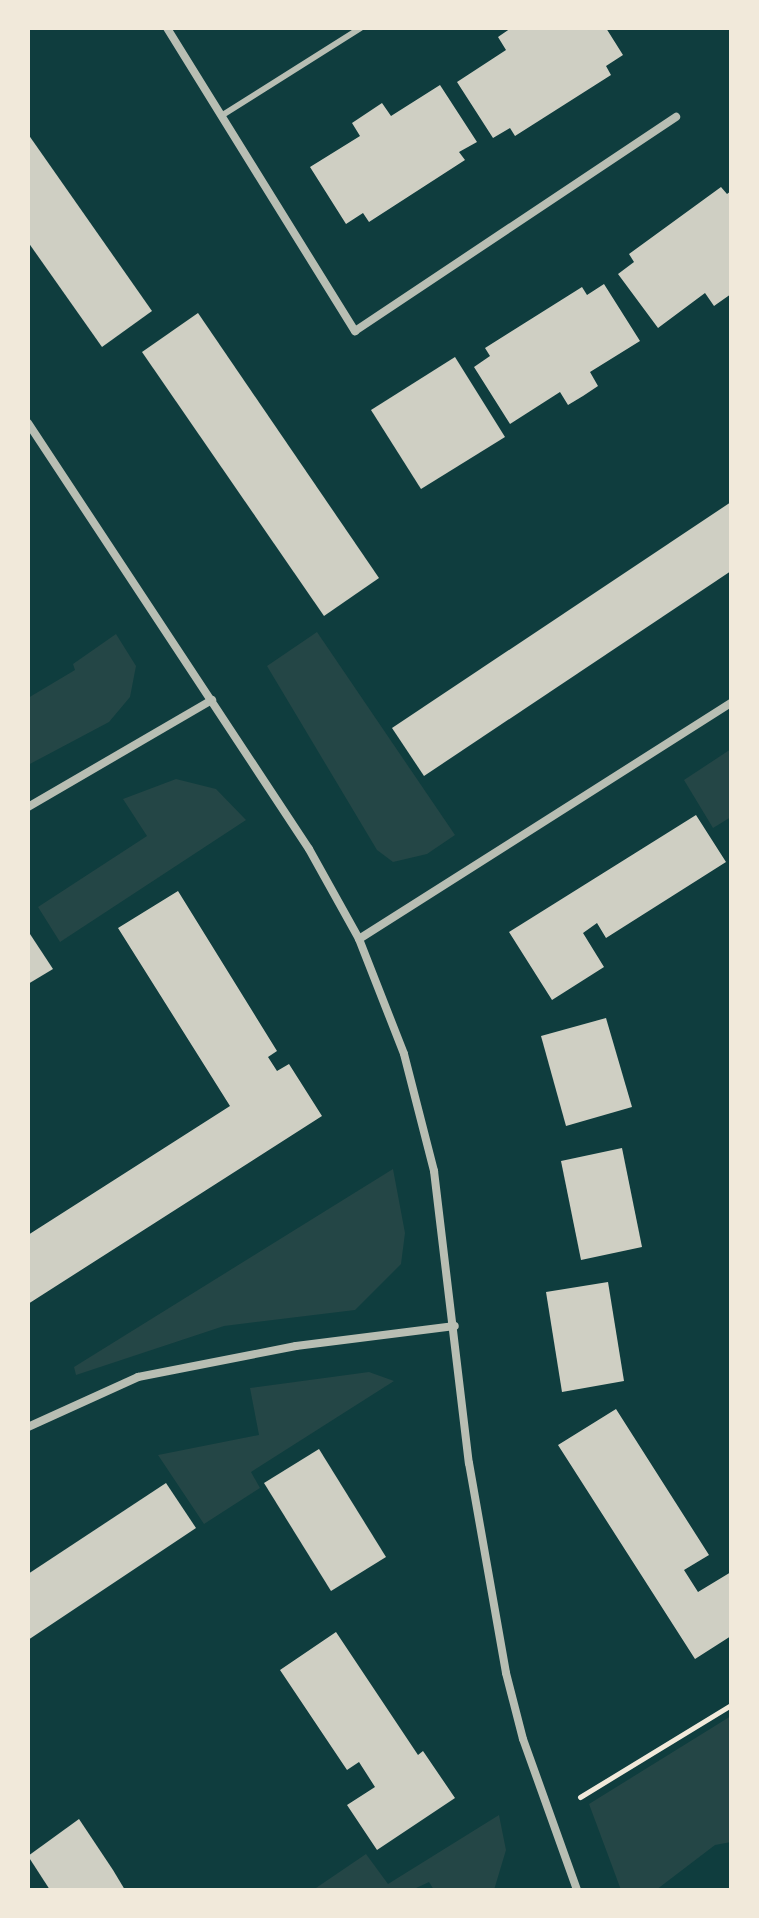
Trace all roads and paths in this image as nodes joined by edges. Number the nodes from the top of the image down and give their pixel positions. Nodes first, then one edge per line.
1 (167, 28) edge
2 (361, 28) edge
3 (221, 116) junction
4 (676, 117) dead end
5 (28, 423) edge
6 (212, 700) junction
7 (731, 703) edge
8 (28, 807) edge
9 (359, 939) junction
10 (455, 1326) junction
11 (28, 1427) edge
12 (731, 1705) edge
13 (548, 1816) junction
14 (577, 1890) edge

1 - 3 street
2 - 3 lane
3 - 4 street
5 - 6 street
6 - 8 street
6 - 9 street
7 - 9 street
9 - 10 street
10 - 11 street
10 - 13 street
12 - 13 path
13 - 14 street

